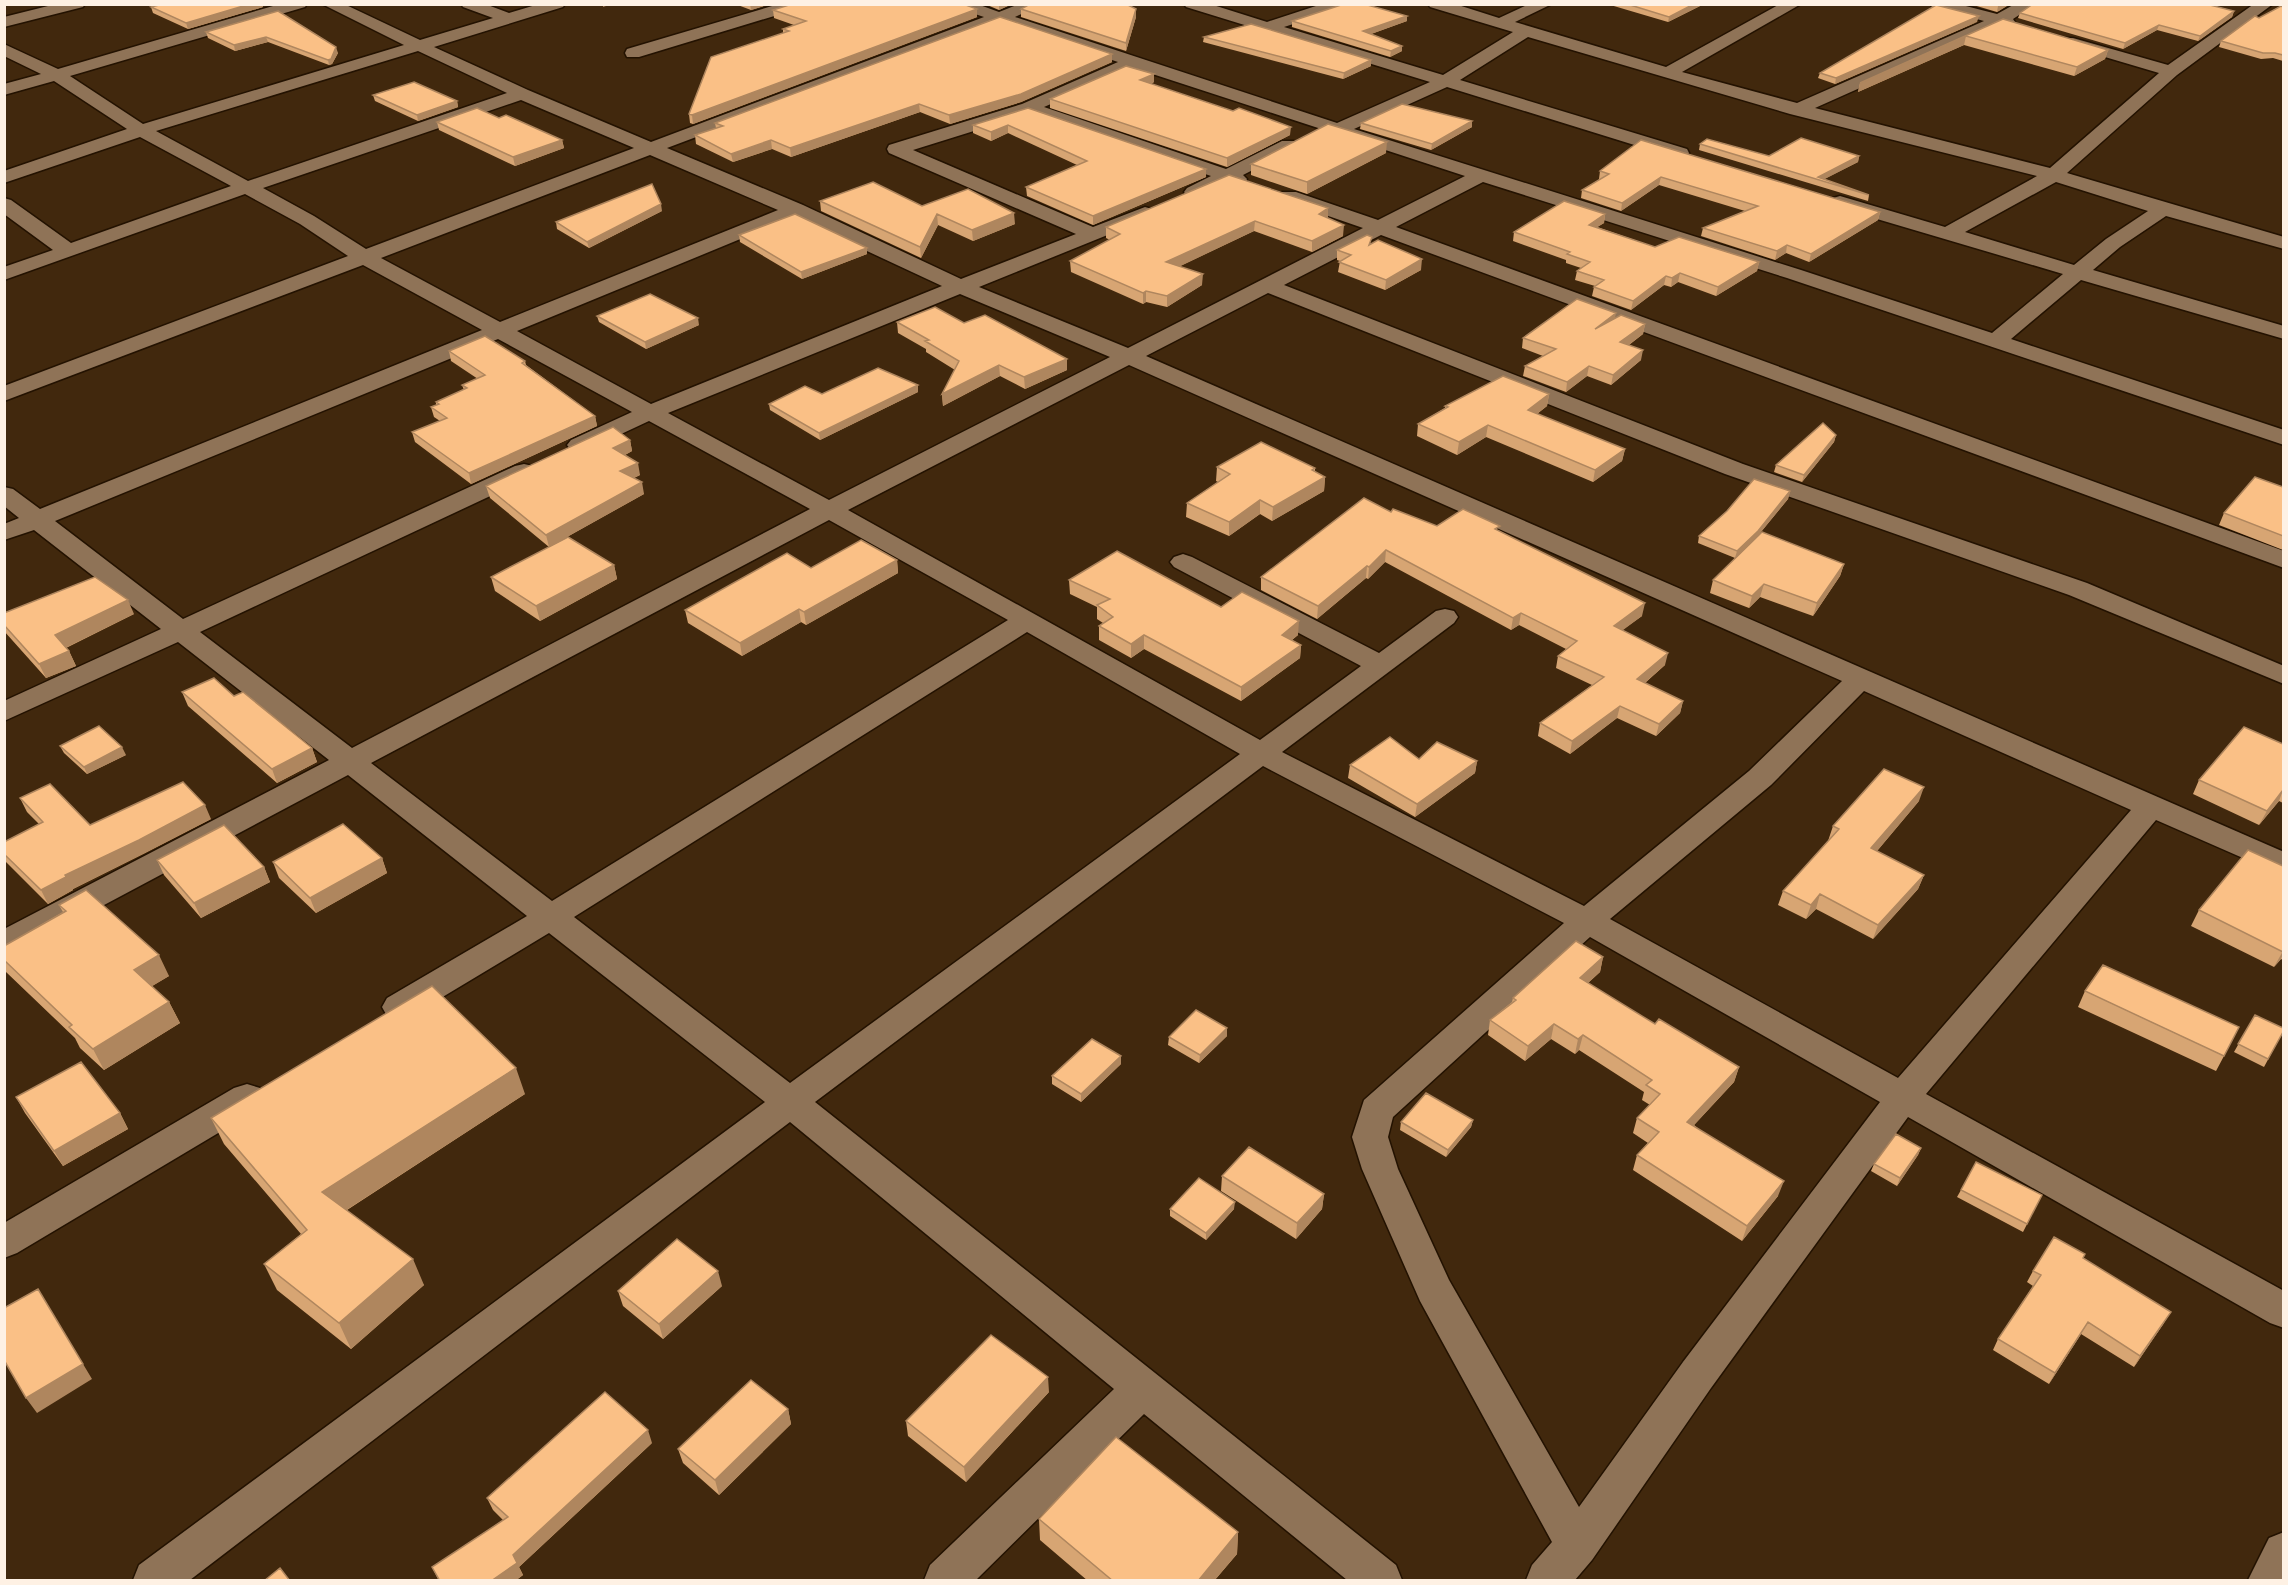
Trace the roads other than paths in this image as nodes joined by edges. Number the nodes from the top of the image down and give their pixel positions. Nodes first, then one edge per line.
1 (77, 4) edge
2 (299, 4) edge
3 (330, 4) edge
4 (469, 4) edge
5 (557, 4) edge
6 (798, 4) edge
7 (960, 4) edge
8 (1035, 4) edge
9 (1192, 4) edge
10 (1340, 4) edge
11 (1436, 4) edge
12 (1544, 4) edge
13 (1793, 4) edge
14 (1938, 4) edge
15 (2028, 4) edge
16 (2265, 4) edge
17 (1000, 17) junction
18 (509, 19) junction
19 (2000, 20) junction
20 (4, 22) edge
21 (1500, 23) junction
22 (1267, 27) junction
23 (2021, 27) edge
24 (1526, 31) junction
25 (2053, 37) edge
26 (421, 46) junction
27 (4, 49) edge
28 (633, 53) dead end
29 (1133, 62) junction
30 (2171, 71) junction
31 (1669, 72) junction
32 (55, 74) junction
33 (1444, 82) junction
34 (4, 90) edge
35 (522, 94) junction
36 (1028, 108) junction
37 (1797, 110) junction
38 (1333, 128) junction
39 (141, 130) junction
40 (652, 148) junction
41 (1700, 159) edge
42 (1482, 175) junction
43 (2054, 175) junction
44 (1229, 176) junction
45 (4, 177) edge
46 (245, 188) junction
47 (1824, 197) edge
48 (1181, 198) edge
49 (4, 204) edge
50 (1162, 206) edge
51 (796, 209) junction
52 (2163, 210) junction
53 (1378, 227) junction
54 (1092, 233) junction
55 (1947, 234) junction
56 (2283, 243) edge
57 (68, 251) junction
58 (364, 257) junction
59 (2076, 272) junction
60 (4, 274) edge
61 (1266, 285) junction
62 (962, 287) junction
63 (498, 330) junction
64 (2283, 333) edge
65 (1994, 342) junction
66 (1128, 356) junction
67 (4, 394) edge
68 (648, 413) junction
69 (2283, 438) edge
70 (4, 495) edge
71 (828, 510) junction
72 (37, 520) junction
73 (4, 533) edge
74 (2283, 560) edge
75 (1183, 562) dead end
76 (1445, 617) dead end
77 (1026, 620) junction
78 (180, 631) junction
79 (1381, 665) junction
80 (2283, 676) edge
81 (1860, 679) junction
82 (4, 712) edge
83 (1261, 753) junction
84 (350, 762) junction
85 (2152, 805) junction
86 (2283, 865) edge
87 (550, 917) junction
88 (1587, 921) junction
89 (4, 944) edge
90 (375, 1021) edge
91 (272, 1083) edge
92 (1903, 1097) junction
93 (790, 1102) junction
94 (4, 1242) edge
95 (2283, 1311) edge
96 (1143, 1388) junction
97 (1577, 1545) junction
98 (2283, 1553) edge
99 (155, 1581) edge
100 (946, 1581) edge
101 (1380, 1581) edge
102 (1548, 1581) edge
103 (2270, 1581) edge

1 - 20 street
2 - 32 street
3 - 26 street
4 - 18 street
5 - 18 street
6 - 28 street
7 - 17 street
8 - 17 street
9 - 22 street
10 - 22 street
11 - 21 street
12 - 21 street
13 - 31 street
14 - 19 street
15 - 19 street
16 - 30 street
17 - 29 street
17 - 40 street
18 - 26 street
19 - 23 street
19 - 37 street
21 - 24 street
22 - 33 street
24 - 31 street
24 - 33 street
25 - 30 street
26 - 35 street
26 - 39 street
27 - 32 street
29 - 36 street
29 - 38 street
30 - 43 street
31 - 37 street
32 - 34 street
32 - 39 street
33 - 38 street
33 - 41 street
35 - 40 street
35 - 46 street
36 - 44 street
36 - 54 street
37 - 43 street
38 - 42 street
38 - 44 street
39 - 45 street
39 - 46 street
40 - 51 street
40 - 58 street
42 - 53 street
42 - 65 street
43 - 52 street
43 - 55 street
44 - 48 street
44 - 53 street
46 - 57 street
46 - 58 street
47 - 55 street
49 - 57 street
50 - 54 street
51 - 62 street
51 - 63 street
52 - 56 street
52 - 59 street
53 - 61 street
53 - 74 street
54 - 62 street
55 - 59 street
57 - 60 street
58 - 63 street
58 - 67 street
59 - 64 street
59 - 65 street
61 - 66 street
61 - 80 street
62 - 66 street
62 - 68 street
63 - 68 street
63 - 72 street
65 - 69 street
66 - 71 street
66 - 81 street
68 - 71 street
68 - 78 street
70 - 72 street
71 - 77 street
71 - 84 street
72 - 73 street
72 - 78 street
75 - 79 street
76 - 79 street
77 - 83 street
77 - 87 street
78 - 82 street
78 - 84 street
79 - 83 street
81 - 85 street
81 - 88 street
83 - 88 street
83 - 93 street
84 - 87 street
84 - 89 street
85 - 86 street
85 - 92 street
87 - 90 street
87 - 93 street
88 - 92 street
88 - 97 street
91 - 94 street
92 - 95 street
92 - 97 street
93 - 96 street
93 - 99 street
96 - 100 street
96 - 101 street
97 - 102 street
98 - 103 street

